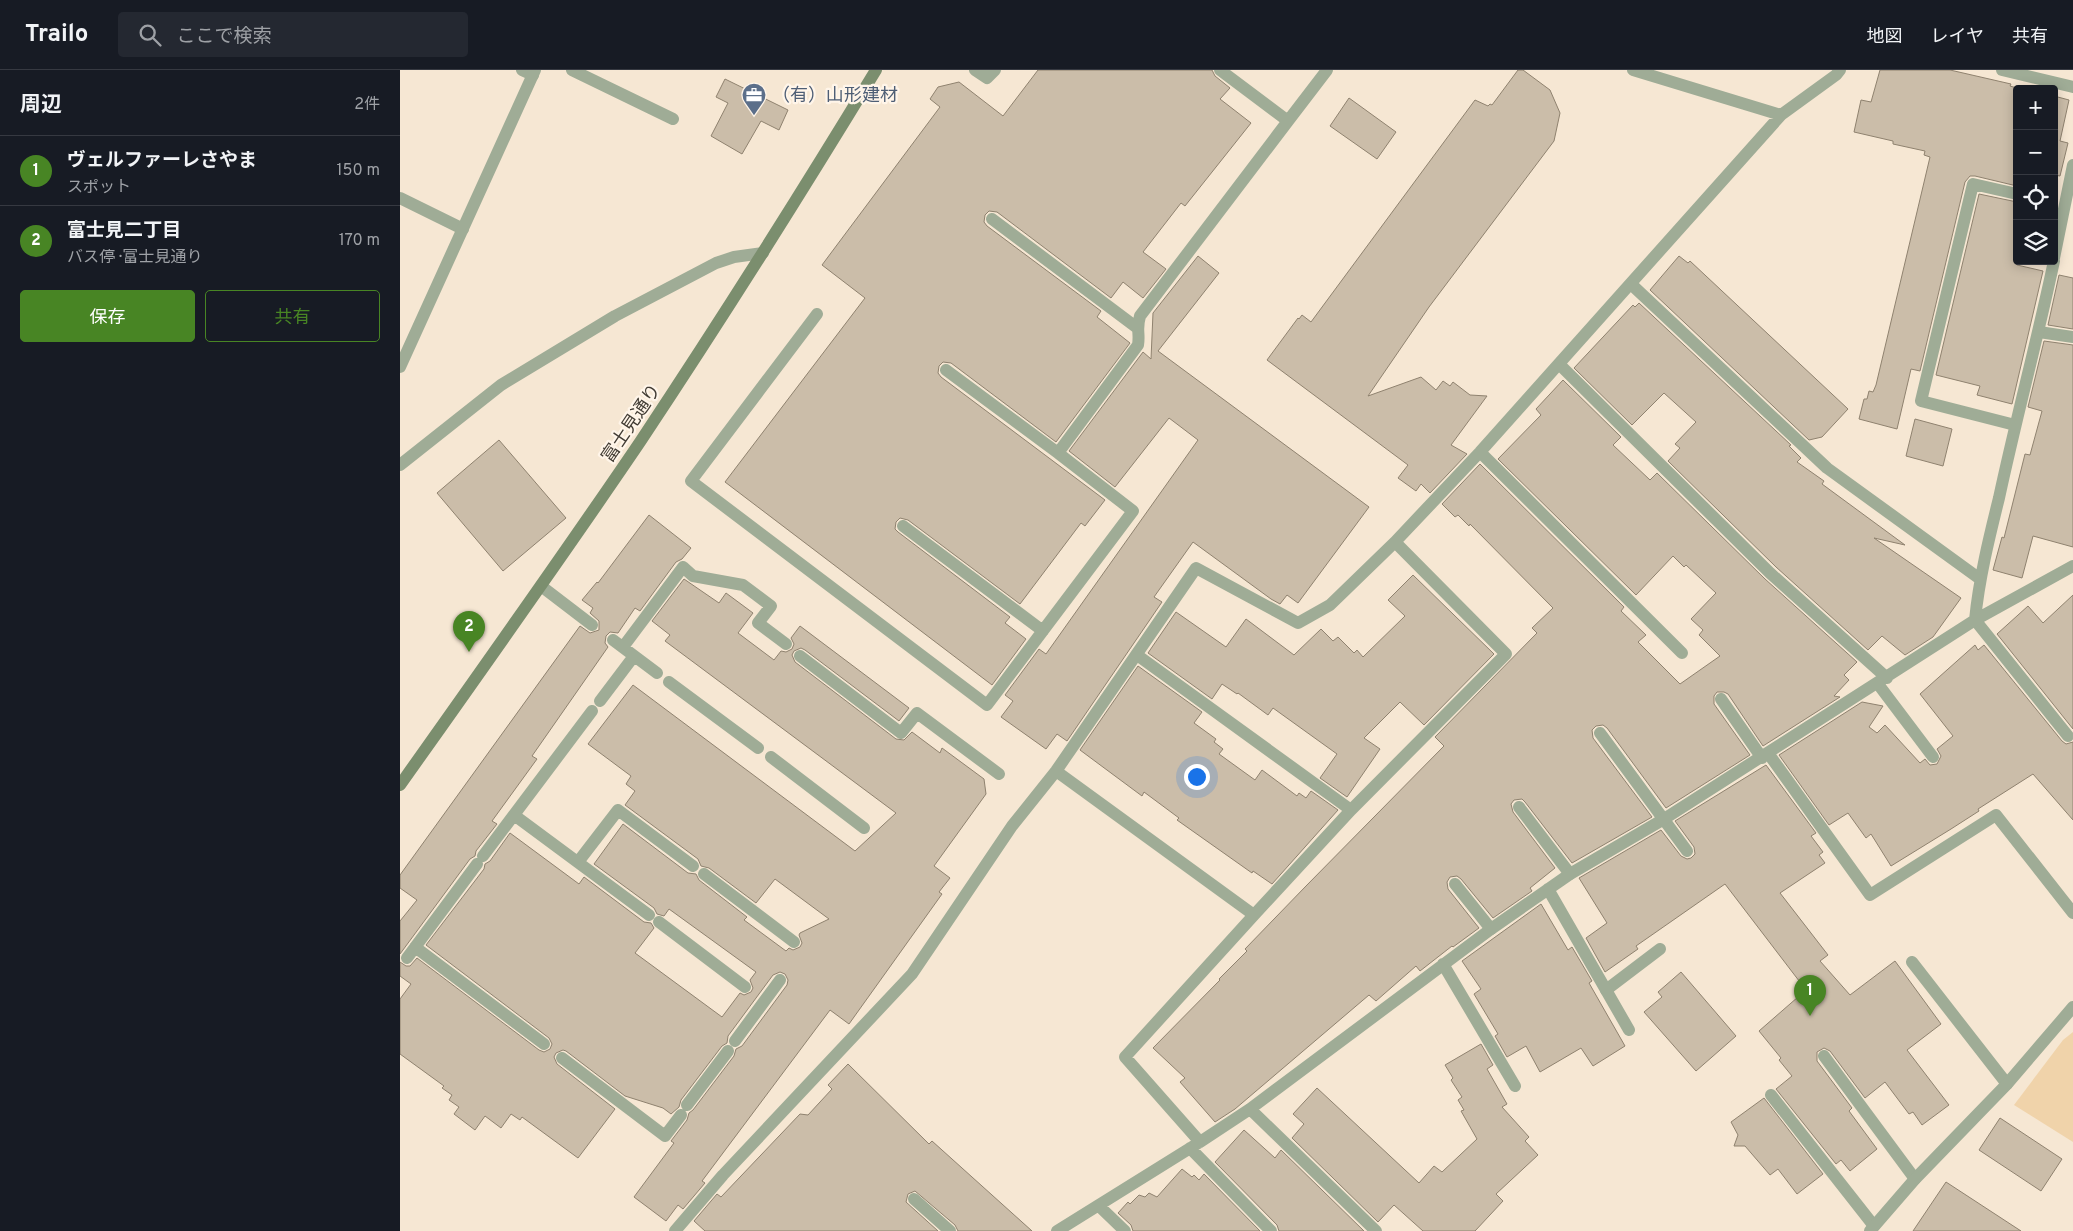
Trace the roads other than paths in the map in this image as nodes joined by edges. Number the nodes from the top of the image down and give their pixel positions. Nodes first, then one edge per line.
1 (572, 70) edge
2 (875, 70) edge
3 (974, 70) edge
4 (995, 70) edge
5 (1220, 70) edge
6 (1327, 70) edge
7 (1633, 70) edge
8 (1840, 70) edge
9 (2002, 70) edge
10 (530, 72) edge
11 (2073, 87) edge
12 (1781, 115) junction
13 (673, 118) dead end
14 (1288, 121) junction
15 (2073, 165) edge
16 (2013, 193) edge
17 (400, 198) edge
18 (2064, 207) edge
19 (992, 219) dead end
20 (463, 229) junction
21 (2058, 239) edge
22 (763, 253) junction
23 (2053, 265) edge
24 (1632, 285) junction
25 (817, 314) dead end
26 (1136, 327) junction
27 (2039, 332) junction
28 (2073, 338) edge
29 (401, 364) edge
30 (1559, 364) junction
31 (946, 370) dead end
32 (2015, 426) junction
33 (1480, 452) junction
34 (1058, 453) junction
35 (400, 465) edge
36 (903, 526) dead end
37 (1395, 542) junction
38 (2073, 566) edge
39 (1980, 579) junction
40 (541, 586) junction
41 (1975, 620) junction
42 (592, 625) dead end
43 (1043, 631) junction
44 (786, 644) dead end
45 (1682, 653) dead end
46 (1137, 655) junction
47 (634, 656) junction
48 (800, 656) dead end
49 (657, 673) dead end
50 (1883, 681) junction
51 (669, 682) dead end
52 (1721, 699) dead end
53 (600, 701) dead end
54 (592, 712) dead end
55 (1600, 733) dead end
56 (2068, 736) dead end
57 (758, 748) dead end
58 (1765, 755) junction
59 (1933, 756) dead end
60 (770, 757) dead end
61 (1056, 771) junction
62 (999, 774) dead end
63 (400, 785) edge
64 (1519, 807) dead end
65 (1351, 810) junction
66 (514, 815) junction
67 (1664, 819) junction
68 (864, 828) dead end
69 (1687, 851) dead end
70 (578, 862) junction
71 (693, 866) dead end
72 (704, 874) dead end
73 (1570, 874) junction
74 (1455, 884) dead end
75 (1548, 889) junction
76 (2073, 913) edge
77 (1254, 915) junction
78 (1491, 930) junction
79 (794, 942) dead end
80 (415, 947) junction
81 (1660, 949) dead end
82 (407, 958) dead end
83 (1912, 962) dead end
84 (1443, 964) junction
85 (780, 980) dead end
86 (745, 987) dead end
87 (1606, 990) junction
88 (2073, 1007) edge
89 (1629, 1030) dead end
90 (544, 1044) dead end
91 (1824, 1056) dead end
92 (562, 1058) dead end
93 (2007, 1084) junction
94 (1515, 1086) dead end
95 (1771, 1095) dead end
96 (1250, 1109) junction
97 (1195, 1145) junction
98 (1915, 1179) junction
99 (914, 1199) dead end
100 (1099, 1206) junction
101 (1872, 1229) edge
102 (675, 1231) edge
103 (950, 1231) edge
104 (1057, 1231) edge
105 (1125, 1231) edge
106 (1271, 1231) edge
107 (1376, 1231) edge

1 - 13 street
2 - 22 street, 富士見通り
3 - 4 street
5 - 14 street
6 - 14 street
7 - 12 street
8 - 12 street
9 - 11 street
10 - 20 street
12 - 24 street
14 - 26 street
15 - 18 street
16 - 32 street
17 - 20 street
18 - 21 street
19 - 26 street
20 - 29 street
22 - 35 street
22 - 40 street, 富士見通り
23 - 27 street
24 - 30 street
24 - 39 street
25 - 43 street
26 - 34 street
27 - 28 street
27 - 32 street
30 - 33 street
30 - 50 street
31 - 34 street
32 - 39 street
33 - 37 street
33 - 45 street
34 - 43 street
36 - 43 street
37 - 46 street
37 - 65 street
38 - 41 street
39 - 41 street
40 - 42 street
40 - 63 street, 富士見通り
41 - 50 street
41 - 56 street
44 - 47 street
46 - 61 street
46 - 65 street
47 - 49 street
47 - 53 street
48 - 62 street
50 - 58 street
50 - 59 street
51 - 57 street
52 - 58 street
54 - 66 street
55 - 67 street
58 - 67 street
58 - 76 street
60 - 68 street
61 - 77 street
61 - 102 street
64 - 73 street
65 - 77 street
66 - 70 street
66 - 80 street
67 - 69 street
67 - 73 street
70 - 71 street
70 - 86 street
72 - 79 street
73 - 75 street
74 - 78 street
75 - 78 street
75 - 87 street
77 - 97 street
78 - 84 street
80 - 82 street
80 - 90 street
81 - 87 street
83 - 93 street
84 - 94 street
84 - 96 street
85 - 92 street
87 - 89 street
88 - 93 street
91 - 98 street
93 - 98 street
95 - 101 street
96 - 97 street
96 - 107 street
97 - 100 street
97 - 106 street
98 - 101 street
99 - 103 street
100 - 104 street
100 - 105 street

